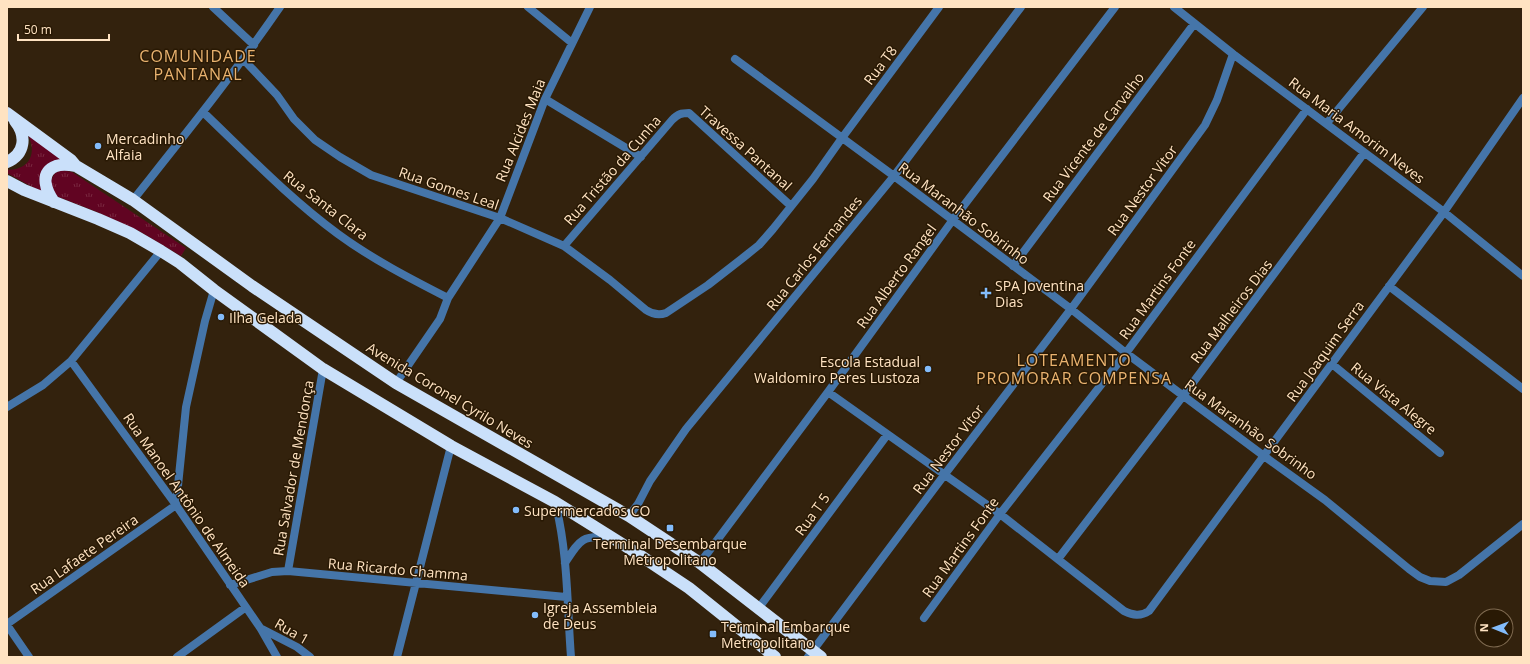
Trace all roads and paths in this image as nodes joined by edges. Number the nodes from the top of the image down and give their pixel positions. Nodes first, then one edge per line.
1 (213, 7) edge
2 (280, 7) edge
3 (528, 7) edge
4 (590, 7) edge
5 (939, 7) edge
6 (1020, 7) edge
7 (1115, 7) edge
8 (1174, 7) edge
9 (1423, 7) edge
10 (1194, 24) junction
11 (572, 43) junction
12 (254, 45) junction
13 (1232, 54) junction
14 (243, 59) junction
15 (735, 59) dead end
16 (1523, 98) edge
17 (545, 99) junction
18 (1307, 108) junction
19 (203, 112) junction
20 (8, 113) edge
21 (682, 113) joint
22 (1327, 124) junction
23 (842, 138) junction
24 (1364, 153) junction
25 (641, 157) junction
26 (7, 162) edge
27 (76, 166) junction
28 (894, 176) junction
29 (7, 180) edge
30 (133, 200) junction
31 (54, 202) junction
32 (791, 206) junction
33 (1444, 212) junction
34 (500, 218) junction
35 (952, 221) junction
36 (564, 246) junction
37 (162, 251) junction
38 (1013, 266) junction
39 (1523, 276) edge
40 (1389, 286) junction
41 (214, 290) junction
42 (448, 298) junction
43 (1071, 309) junction
44 (666, 313) joint
45 (1126, 353) junction
46 (72, 361) junction
47 (1332, 364) junction
48 (323, 370) junction
49 (396, 383) junction
50 (1523, 389) edge
51 (828, 392) junction
52 (1183, 396) junction
53 (7, 407) edge
54 (887, 435) junction
55 (451, 446) junction
56 (1440, 453) dead end
57 (1264, 456) junction
58 (944, 474) junction
59 (555, 502) junction
60 (176, 504) junction
61 (1000, 514) junction
62 (629, 516) junction
63 (1523, 524) edge
64 (614, 539) junction
65 (1058, 559) junction
66 (565, 563) junction
67 (700, 563) junction
68 (288, 571) junction
69 (416, 584) junction
70 (230, 585) junction
71 (566, 597) junction
72 (246, 607) junction
73 (758, 609) junction
74 (924, 618) dead end
75 (7, 624) edge
76 (261, 629) junction
77 (814, 655) edge
78 (28, 657) edge
79 (177, 657) edge
80 (278, 657) edge
81 (310, 657) edge
82 (397, 657) edge
83 (571, 657) edge
84 (775, 657) edge

1 - 12 street
2 - 12 street
3 - 11 street
4 - 11 street, Rua Alcides Maia
5 - 23 street, Rua T8
6 - 28 street, Rua Carlos Fernandes
7 - 35 street, Rua Alberto Rangel
8 - 10 street, Rua Maria Amorim Neves
9 - 22 street
10 - 13 street, Rua Maria Amorim Neves
10 - 38 street, Rua Vicente de Carvalho
11 - 17 street, Rua Alcides Maia
12 - 14 street
13 - 18 street, Rua Maria Amorim Neves
13 - 43 street, Rua Nestor Vitor
14 - 19 street
14 - 34 street, Rua Gomes Leal
15 - 23 street, Rua Maranhão Sobrinho
16 - 33 street, Rua Joaquim Serra
17 - 25 street
17 - 34 street, Rua Alcides Maia
18 - 22 street, Rua Maria Amorim Neves
18 - 45 street, Rua Martins Fonte
19 - 30 street
19 - 42 street, Rua Santa Clara
20 - 26 highway
20 - 27 highway, Avenida Coronel Cyrilo Neves
21 - 25 street, Rua Tristão da Cunha
21 - 32 street, Travessa Pantanal
22 - 24 street, Rua Maria Amorim Neves
23 - 28 street, Rua Maranhão Sobrinho
23 - 32 street, Rua T8
24 - 33 street, Rua Maria Amorim Neves
24 - 52 street, Rua Malheiros Dias
25 - 36 street, Rua Tristão da Cunha
27 - 30 highway, Avenida Coronel Cyrilo Neves
27 - 31 highway
28 - 35 street, Rua Maranhão Sobrinho
28 - 62 street, Rua Carlos Fernandes
29 - 31 highway
30 - 49 highway, Avenida Coronel Cyrilo Neves
31 - 37 highway
32 - 44 street, Rua T8
33 - 39 street, Rua Maria Amorim Neves
33 - 40 street, Rua Joaquim Serra
34 - 36 street, Rua Gomes Leal
34 - 42 street, Rua Alcides Maia
35 - 38 street, Rua Maranhão Sobrinho
35 - 51 street, Rua Alberto Rangel
36 - 44 street, Rua Gomes Leal
37 - 41 highway
37 - 46 street
38 - 43 street, Rua Maranhão Sobrinho
40 - 47 street, Rua Joaquim Serra
40 - 50 street
41 - 48 highway
41 - 60 street
42 - 49 street, Rua Alcides Maia
43 - 45 street, Rua Maranhão Sobrinho
43 - 58 street, Rua Nestor Vitor
45 - 52 street, Rua Maranhão Sobrinho
45 - 61 street, Rua Martins Fonte
46 - 53 street
46 - 60 street, Rua Manoel Antônio de Almeida
47 - 56 street, Rua Vista Alegre
47 - 57 street, Rua Joaquim Serra
48 - 55 highway
48 - 68 street, Rua Salvador de Mendonça
49 - 62 highway, Avenida Coronel Cyrilo Neves
51 - 54 street
51 - 67 street, Rua Alberto Rangel
52 - 57 street, Rua Maranhão Sobrinho
52 - 65 street, Rua Malheiros Dias
54 - 58 street
54 - 73 street, Rua T 5
55 - 59 highway
55 - 69 street
57 - 63 street, Rua Maranhão Sobrinho
57 - 65 street, Rua Joaquim Serra
58 - 61 street
58 - 77 street, Rua Nestor Vitor
59 - 64 highway
59 - 66 street
60 - 70 street, Rua Manoel Antônio de Almeida
60 - 75 street, Rua Lafaete Pereira
61 - 65 street
61 - 74 street, Rua Martins Fonte
62 - 67 highway, Avenida Coronel Cyrilo Neves
64 - 66 street
64 - 84 highway
66 - 71 street
67 - 73 highway, Avenida Coronel Cyrilo Neves
68 - 69 street, Rua Ricardo Chamma
68 - 70 street, Rua Ricardo Chamma
69 - 71 street, Rua Ricardo Chamma
69 - 82 street
70 - 72 street, Rua Manoel Antônio de Almeida
71 - 83 street
72 - 76 street, Rua Manoel Antônio de Almeida
72 - 79 street
73 - 77 highway, Avenida Coronel Cyrilo Neves
75 - 78 street
76 - 80 street, Rua Manoel Antônio de Almeida
76 - 81 street, Rua 1

